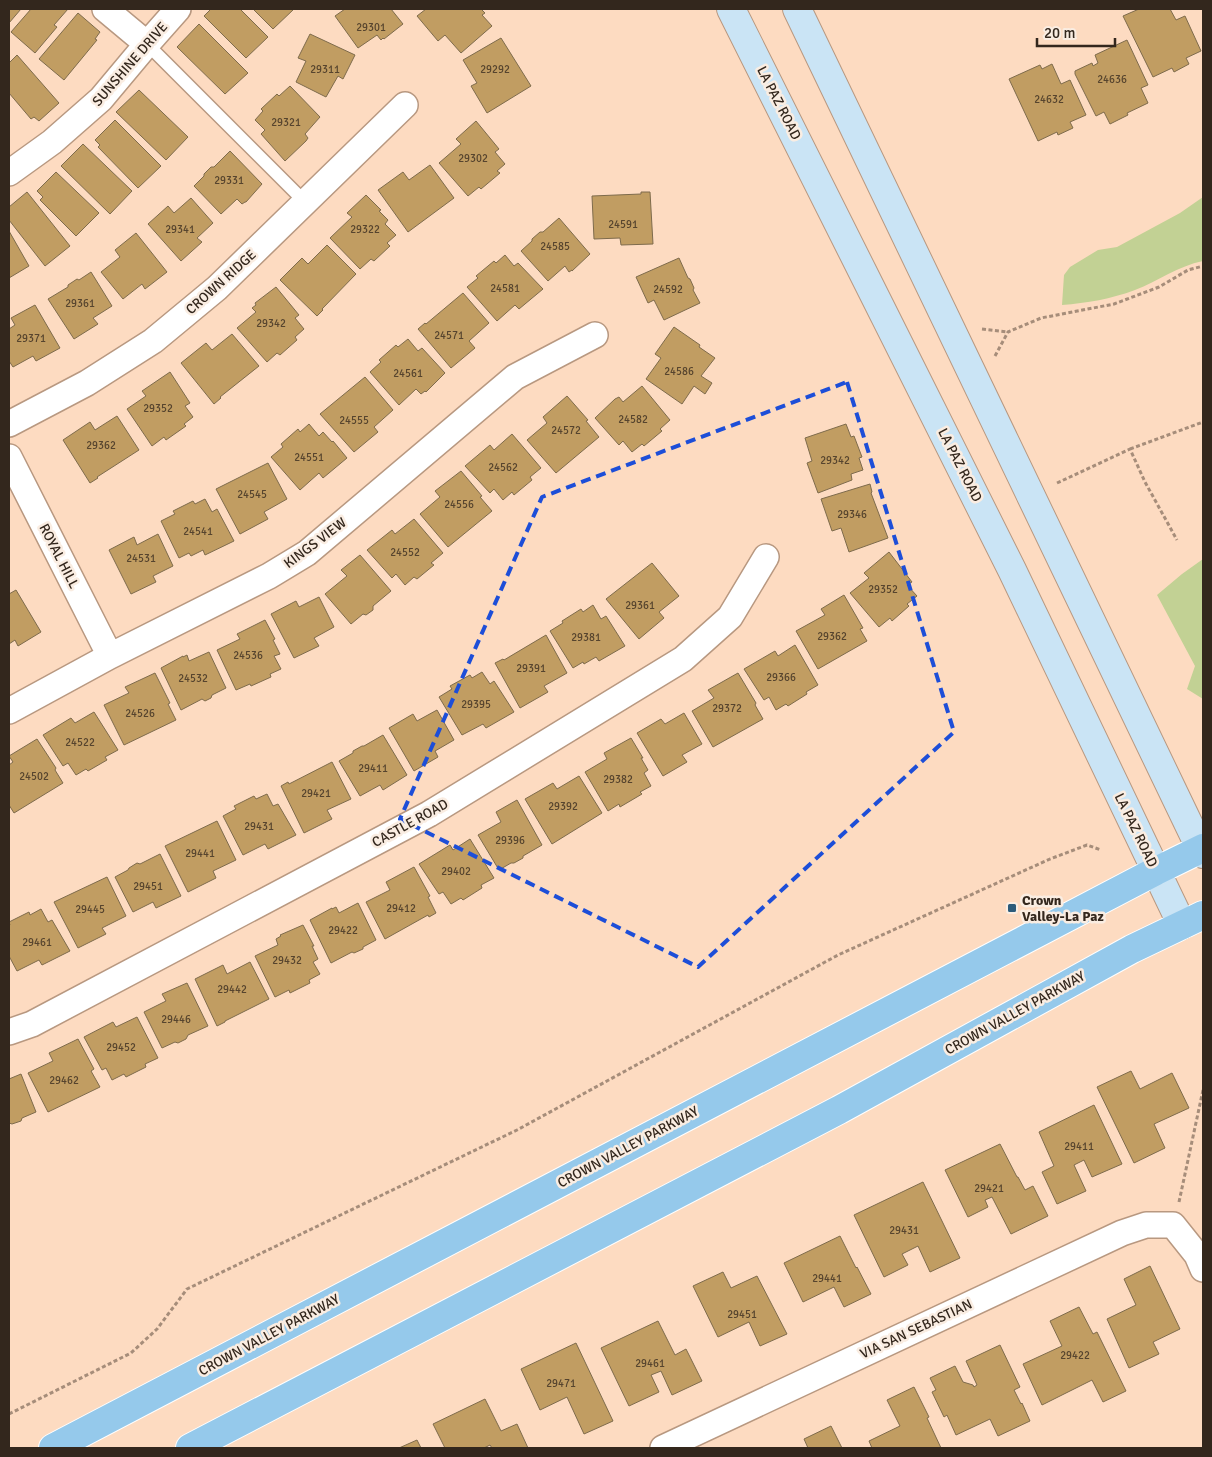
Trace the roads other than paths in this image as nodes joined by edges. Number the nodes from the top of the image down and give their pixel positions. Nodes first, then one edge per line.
1 (105, 9) edge
2 (178, 9) edge
3 (731, 9) edge
4 (797, 9) edge
5 (147, 44) junction
6 (405, 105) dead end
7 (9, 173) edge
8 (305, 202) junction
9 (595, 336) dead end
10 (9, 424) edge
11 (9, 457) edge
12 (766, 557) dead end
13 (110, 656) junction
14 (9, 711) edge
15 (1203, 851) edge
16 (1156, 871) junction
17 (1192, 920) edge
18 (9, 1032) edge
19 (1203, 1269) edge
20 (53, 1448) edge
21 (190, 1448) edge
22 (662, 1448) edge

1 - 5 street
2 - 5 street, SUNSHINE DRIVE
3 - 16 main road, LA PAZ ROAD
4 - 15 main road
5 - 7 street, SUNSHINE DRIVE
5 - 8 lane
6 - 8 street, CROWN RIDGE
8 - 10 street, CROWN RIDGE
9 - 13 street, KINGS VIEW
11 - 13 street, ROYAL HILL
12 - 18 street, CASTLE ROAD
13 - 14 street, KINGS VIEW
15 - 16 main road, CROWN VALLEY PARKWAY
16 - 17 main road, LA PAZ ROAD
16 - 20 main road, CROWN VALLEY PARKWAY
17 - 21 main road, CROWN VALLEY PARKWAY
19 - 22 street, VIA SAN SEBASTIAN

